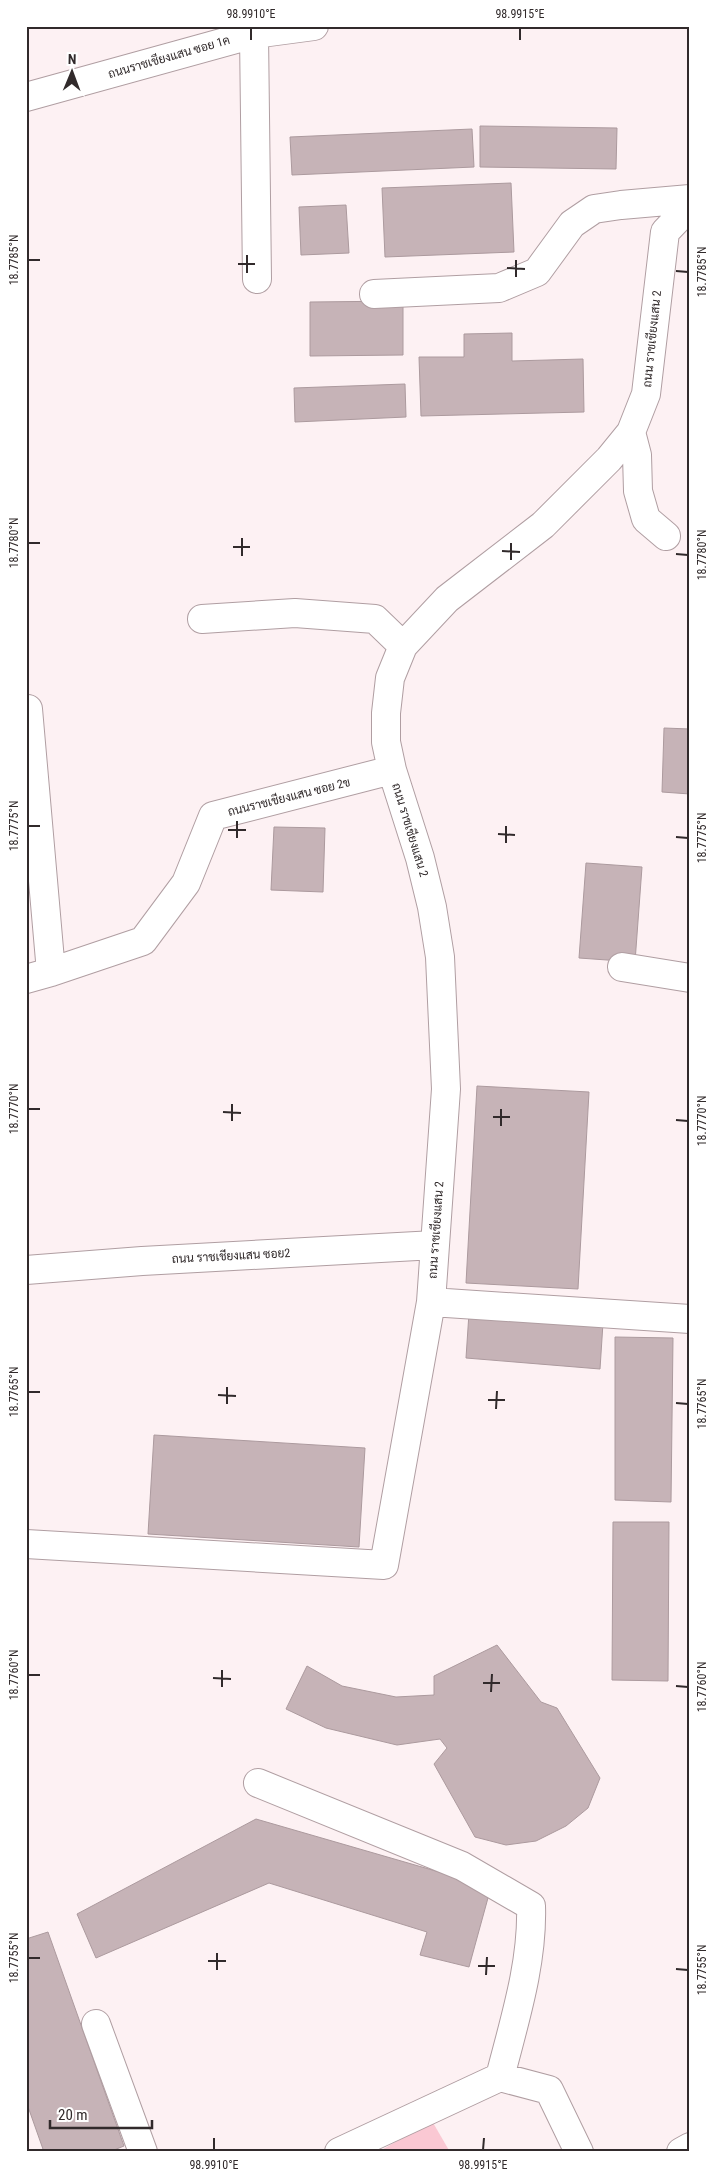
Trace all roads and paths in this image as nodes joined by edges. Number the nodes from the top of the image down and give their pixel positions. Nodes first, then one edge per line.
1 (314, 26) edge
2 (254, 34) junction
3 (26, 97) edge
4 (690, 199) edge
5 (690, 206) edge
6 (257, 279) dead end
7 (374, 294) dead end
8 (631, 432) junction
9 (666, 536) dead end
10 (202, 619) dead end
11 (403, 646) junction
12 (28, 710) dead end
13 (392, 770) junction
14 (622, 967) dead end
15 (39, 976) edge
16 (690, 978) edge
17 (436, 1245) junction
18 (26, 1270) edge
19 (431, 1302) junction
20 (690, 1319) edge
21 (26, 1544) edge
22 (258, 1783) dead end
23 (96, 2024) dead end
24 (500, 2077) junction
25 (690, 2147) edge
26 (143, 2152) edge
27 (339, 2152) edge
28 (579, 2152) edge
29 (681, 2152) edge

1 - 2 street, ถนนราชเชียงแสน ซอย 1ค
2 - 3 street, ถนนราชเชียงแสน ซอย 1ค
2 - 6 street
4 - 7 street
5 - 8 street, ถนน ราชเชียงแสน 2
8 - 9 street
8 - 11 street, ถนน ราชเชียงแสน 2
10 - 11 street
11 - 13 street, ถนน ราชเชียงแสน 2
12 - 15 street
13 - 15 street, ถนนราชเชียงแสน ซอย 2ข
13 - 17 street, ถนน ราชเชียงแสน 2
14 - 16 street
17 - 18 street, ถนน ราชเชียงแสน ซอย2
17 - 19 street, ถนน ราชเชียงแสน 2
19 - 20 street
19 - 21 street, ถนน ราชเชียงแสน 2
22 - 24 street
23 - 26 street
24 - 27 street
24 - 28 street
25 - 29 street

